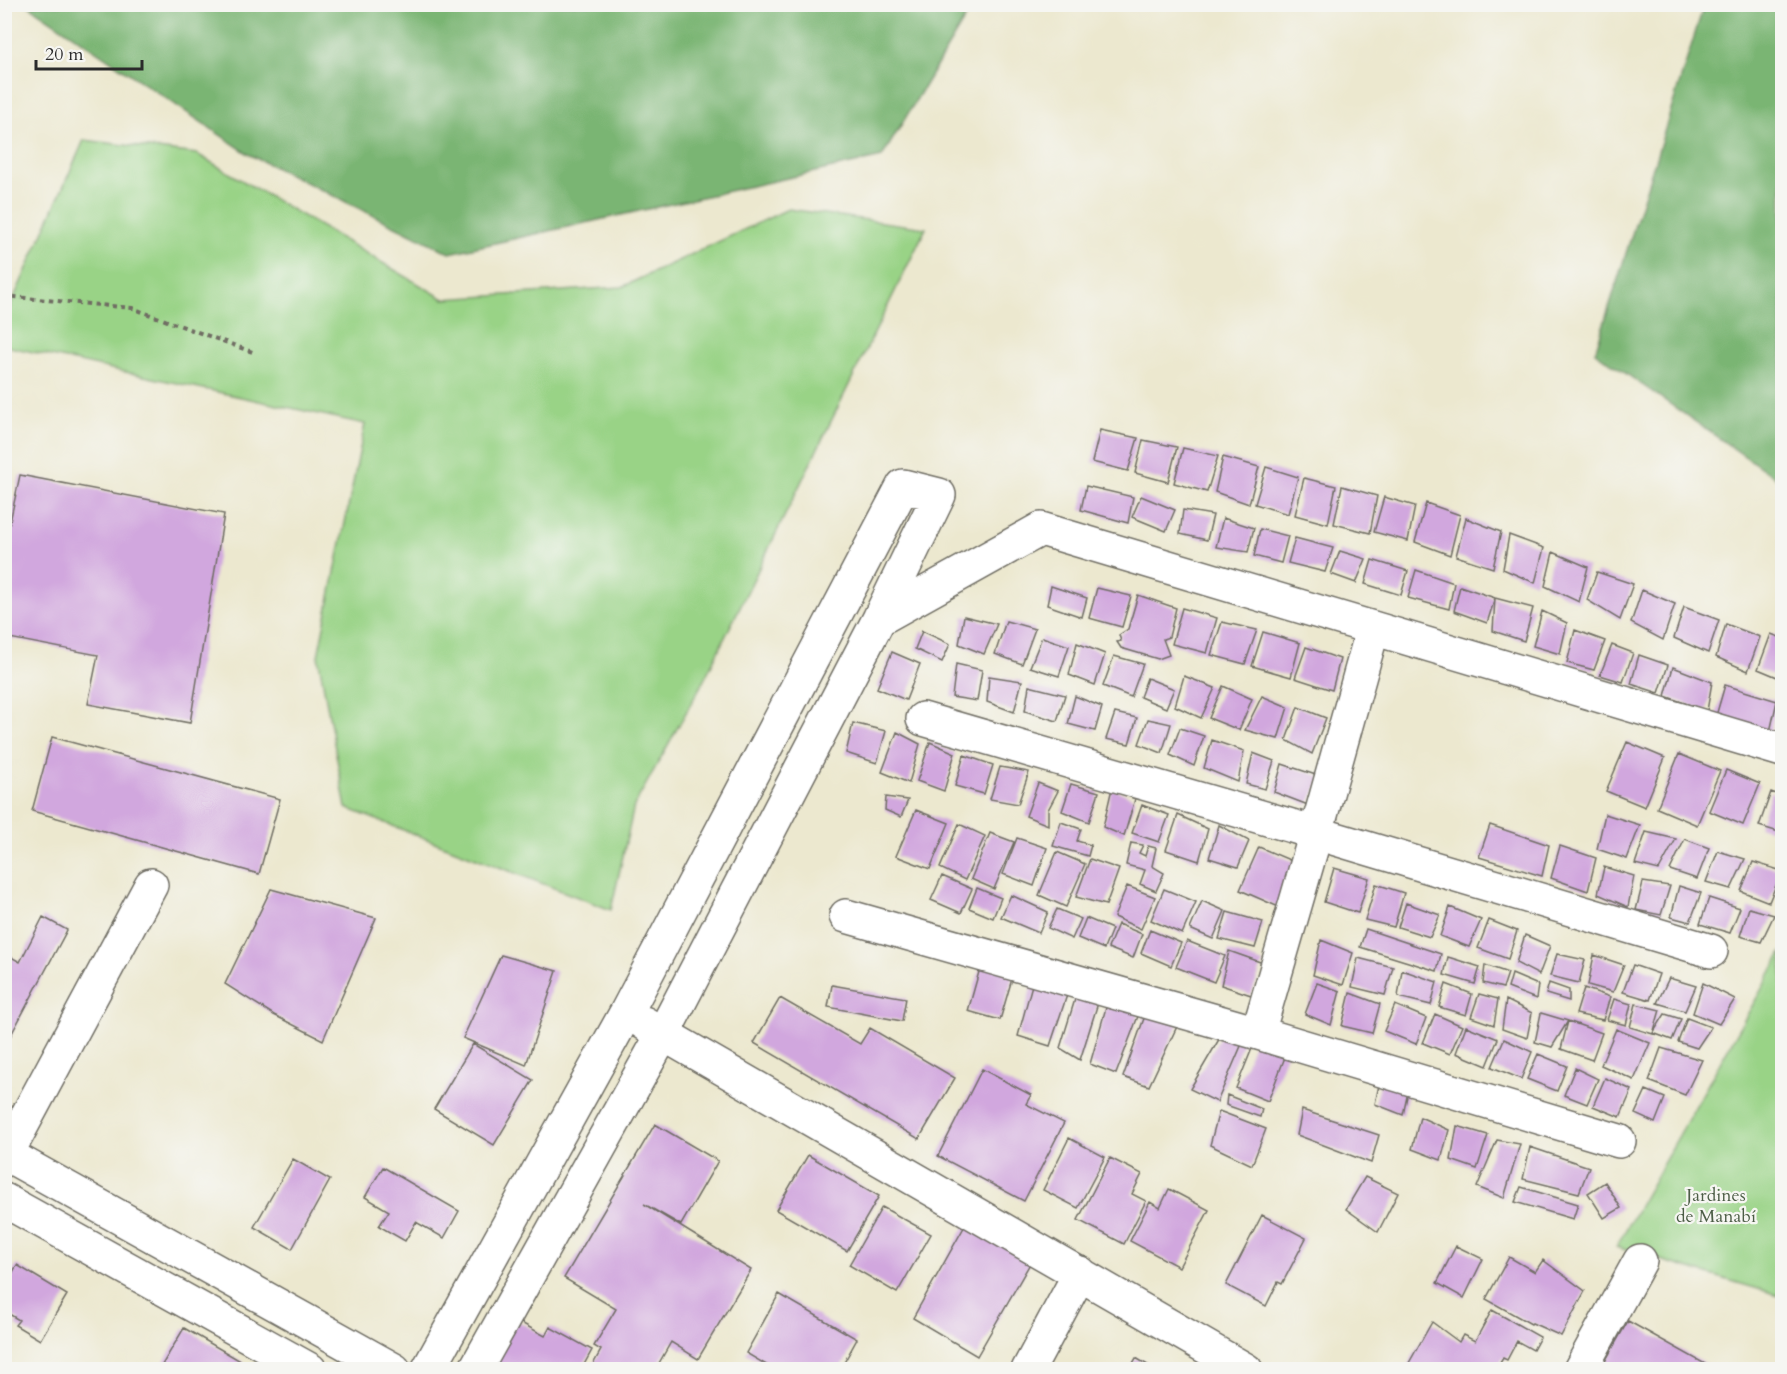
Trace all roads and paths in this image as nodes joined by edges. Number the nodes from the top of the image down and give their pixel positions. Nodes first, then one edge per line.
1 (4, 296) edge
2 (255, 353) dead end
3 (879, 619) junction
4 (1373, 628) junction
5 (923, 719) dead end
6 (1782, 750) edge
7 (1316, 833) junction
8 (152, 885) dead end
9 (846, 916) dead end
10 (1711, 951) dead end
11 (626, 1013) junction
12 (1258, 1033) junction
13 (663, 1034) junction
14 (1619, 1141) dead end
15 (5, 1156) edge
16 (4, 1200) edge
17 (1640, 1261) dead end
18 (1080, 1273) junction
19 (310, 1370) edge
20 (394, 1370) edge
21 (428, 1370) edge
22 (475, 1370) edge
23 (1028, 1370) edge
24 (1246, 1370) edge
25 (1580, 1370) edge

1 - 2 path
3 - 4 street
3 - 11 street
3 - 13 street
4 - 6 street
4 - 7 street
5 - 7 street
7 - 10 street
7 - 12 street
8 - 15 street
9 - 12 street
11 - 13 street
11 - 21 street
12 - 14 street
13 - 18 street
13 - 22 street
15 - 20 street
16 - 19 street
17 - 25 street
18 - 23 street
18 - 24 street

